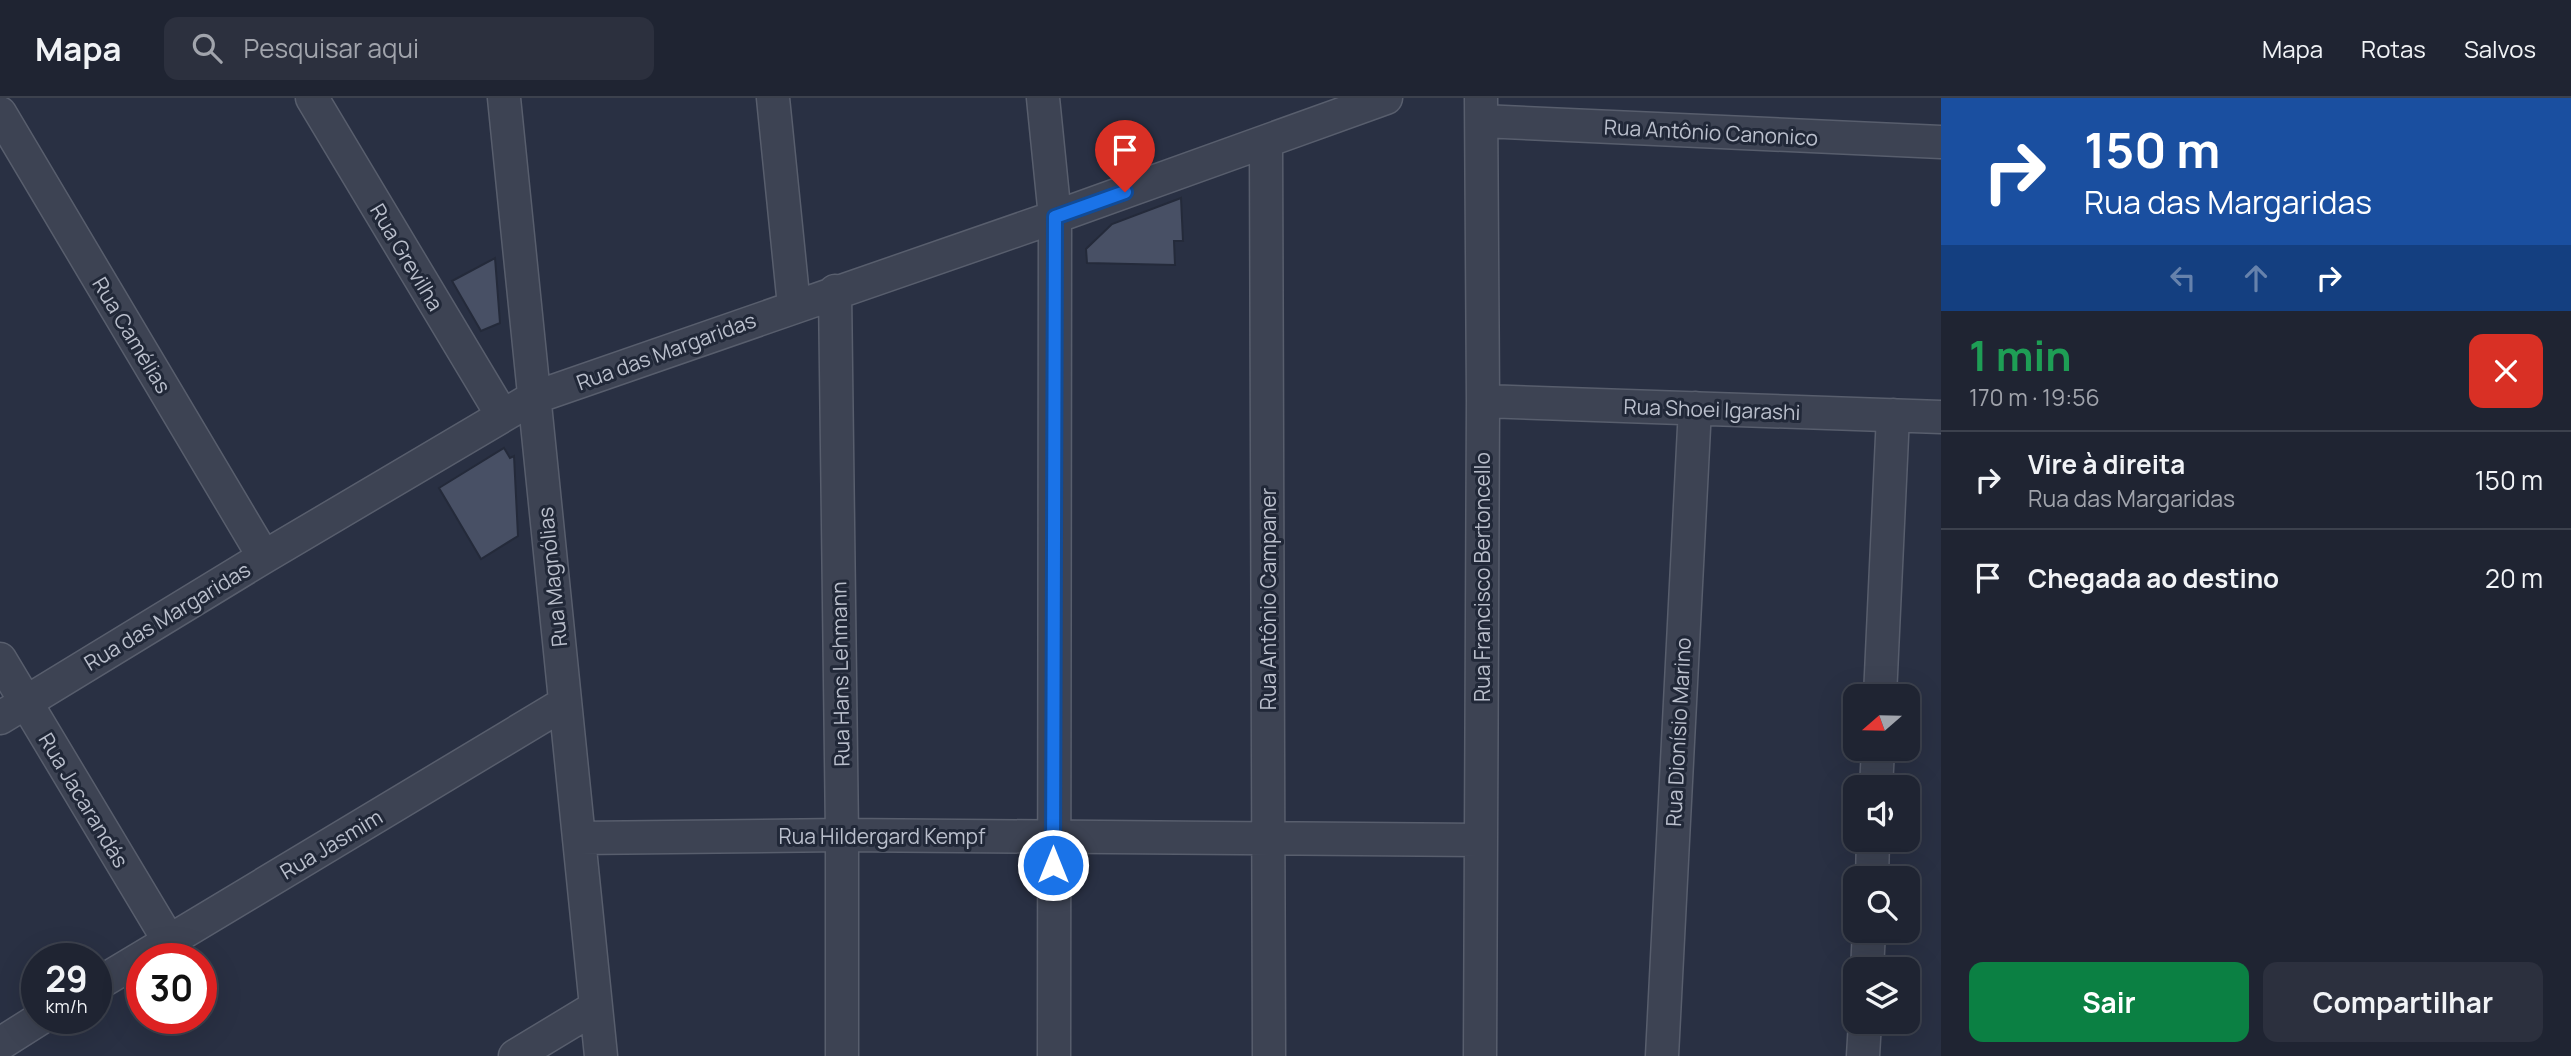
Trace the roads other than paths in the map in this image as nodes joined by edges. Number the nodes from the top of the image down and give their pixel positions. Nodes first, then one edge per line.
1 (312, 98) edge
2 (504, 98) edge
3 (773, 98) edge
4 (1042, 98) edge
5 (1386, 98) edge
6 (1481, 110) edge
7 (1316, 111) edge
8 (0, 113) edge
9 (1941, 142) edge
10 (1266, 143) junction
11 (1055, 217) junction
12 (835, 291) junction
13 (794, 306) junction
14 (533, 398) junction
15 (1483, 401) junction
16 (1695, 408) junction
17 (502, 415) junction
18 (1894, 415) junction
19 (1941, 417) edge
20 (264, 557) junction
21 (0, 659) edge
22 (1881, 684) edge
23 (565, 703) junction
24 (13, 711) edge
25 (842, 835) junction
26 (1053, 837) junction
27 (579, 838) junction
28 (1269, 838) junction
29 (1479, 839) junction
30 (169, 941) junction
31 (112, 975) edge
32 (596, 1007) junction
33 (21, 1031) edge
34 (1864, 1034) edge
35 (0, 1044) edge
36 (515, 1056) edge
37 (601, 1056) edge
38 (842, 1056) edge
39 (1054, 1056) edge
40 (1269, 1056) edge
41 (1480, 1056) edge
42 (1662, 1056) edge
43 (1863, 1056) edge

1 - 17 street, Rua Grevilha
2 - 14 street, Rua Magnólias
3 - 13 street
4 - 11 street
5 - 7 street, Rua das Margaridas
6 - 9 street, Rua Antônio Canonico
6 - 15 street, Rua Francisco Bertoncello
7 - 10 street, Rua das Margaridas
8 - 20 street, Rua Camélias
10 - 11 street, Rua das Margaridas
10 - 28 street, Rua Antônio Campaner
11 - 12 street, Rua das Margaridas
11 - 26 street
12 - 13 street, Rua das Margaridas
12 - 25 street, Rua Hans Lehmann
13 - 14 street, Rua das Margaridas
14 - 17 street, Rua das Margaridas
14 - 23 street, Rua Magnólias
15 - 16 street, Rua Shoei Igarashi
15 - 29 street, Rua Francisco Bertoncello
16 - 18 street, Rua Shoei Igarashi
16 - 42 street, Rua Dionísio Marino
17 - 20 street, Rua das Margaridas
18 - 19 street, Rua Shoei Igarashi
18 - 22 street
20 - 24 street, Rua das Margaridas
21 - 24 street, Rua Jacarandás
23 - 27 street, Rua Magnólias
23 - 30 street, Rua Jasmim
24 - 30 street, Rua Jacarandás
25 - 26 street, Rua Hildergard Kempf
25 - 27 street, Rua Hildergard Kempf
25 - 38 street, Rua Hans Lehmann
26 - 28 street, Rua Hildergard Kempf
26 - 39 street
27 - 32 street, Rua Magnólias
28 - 29 street, Rua Hildergard Kempf
28 - 40 street, Rua Antônio Campaner
29 - 41 street, Rua Francisco Bertoncello
30 - 31 street, Rua Jasmim
32 - 36 street
32 - 37 street, Rua Magnólias
33 - 35 street
34 - 43 street

